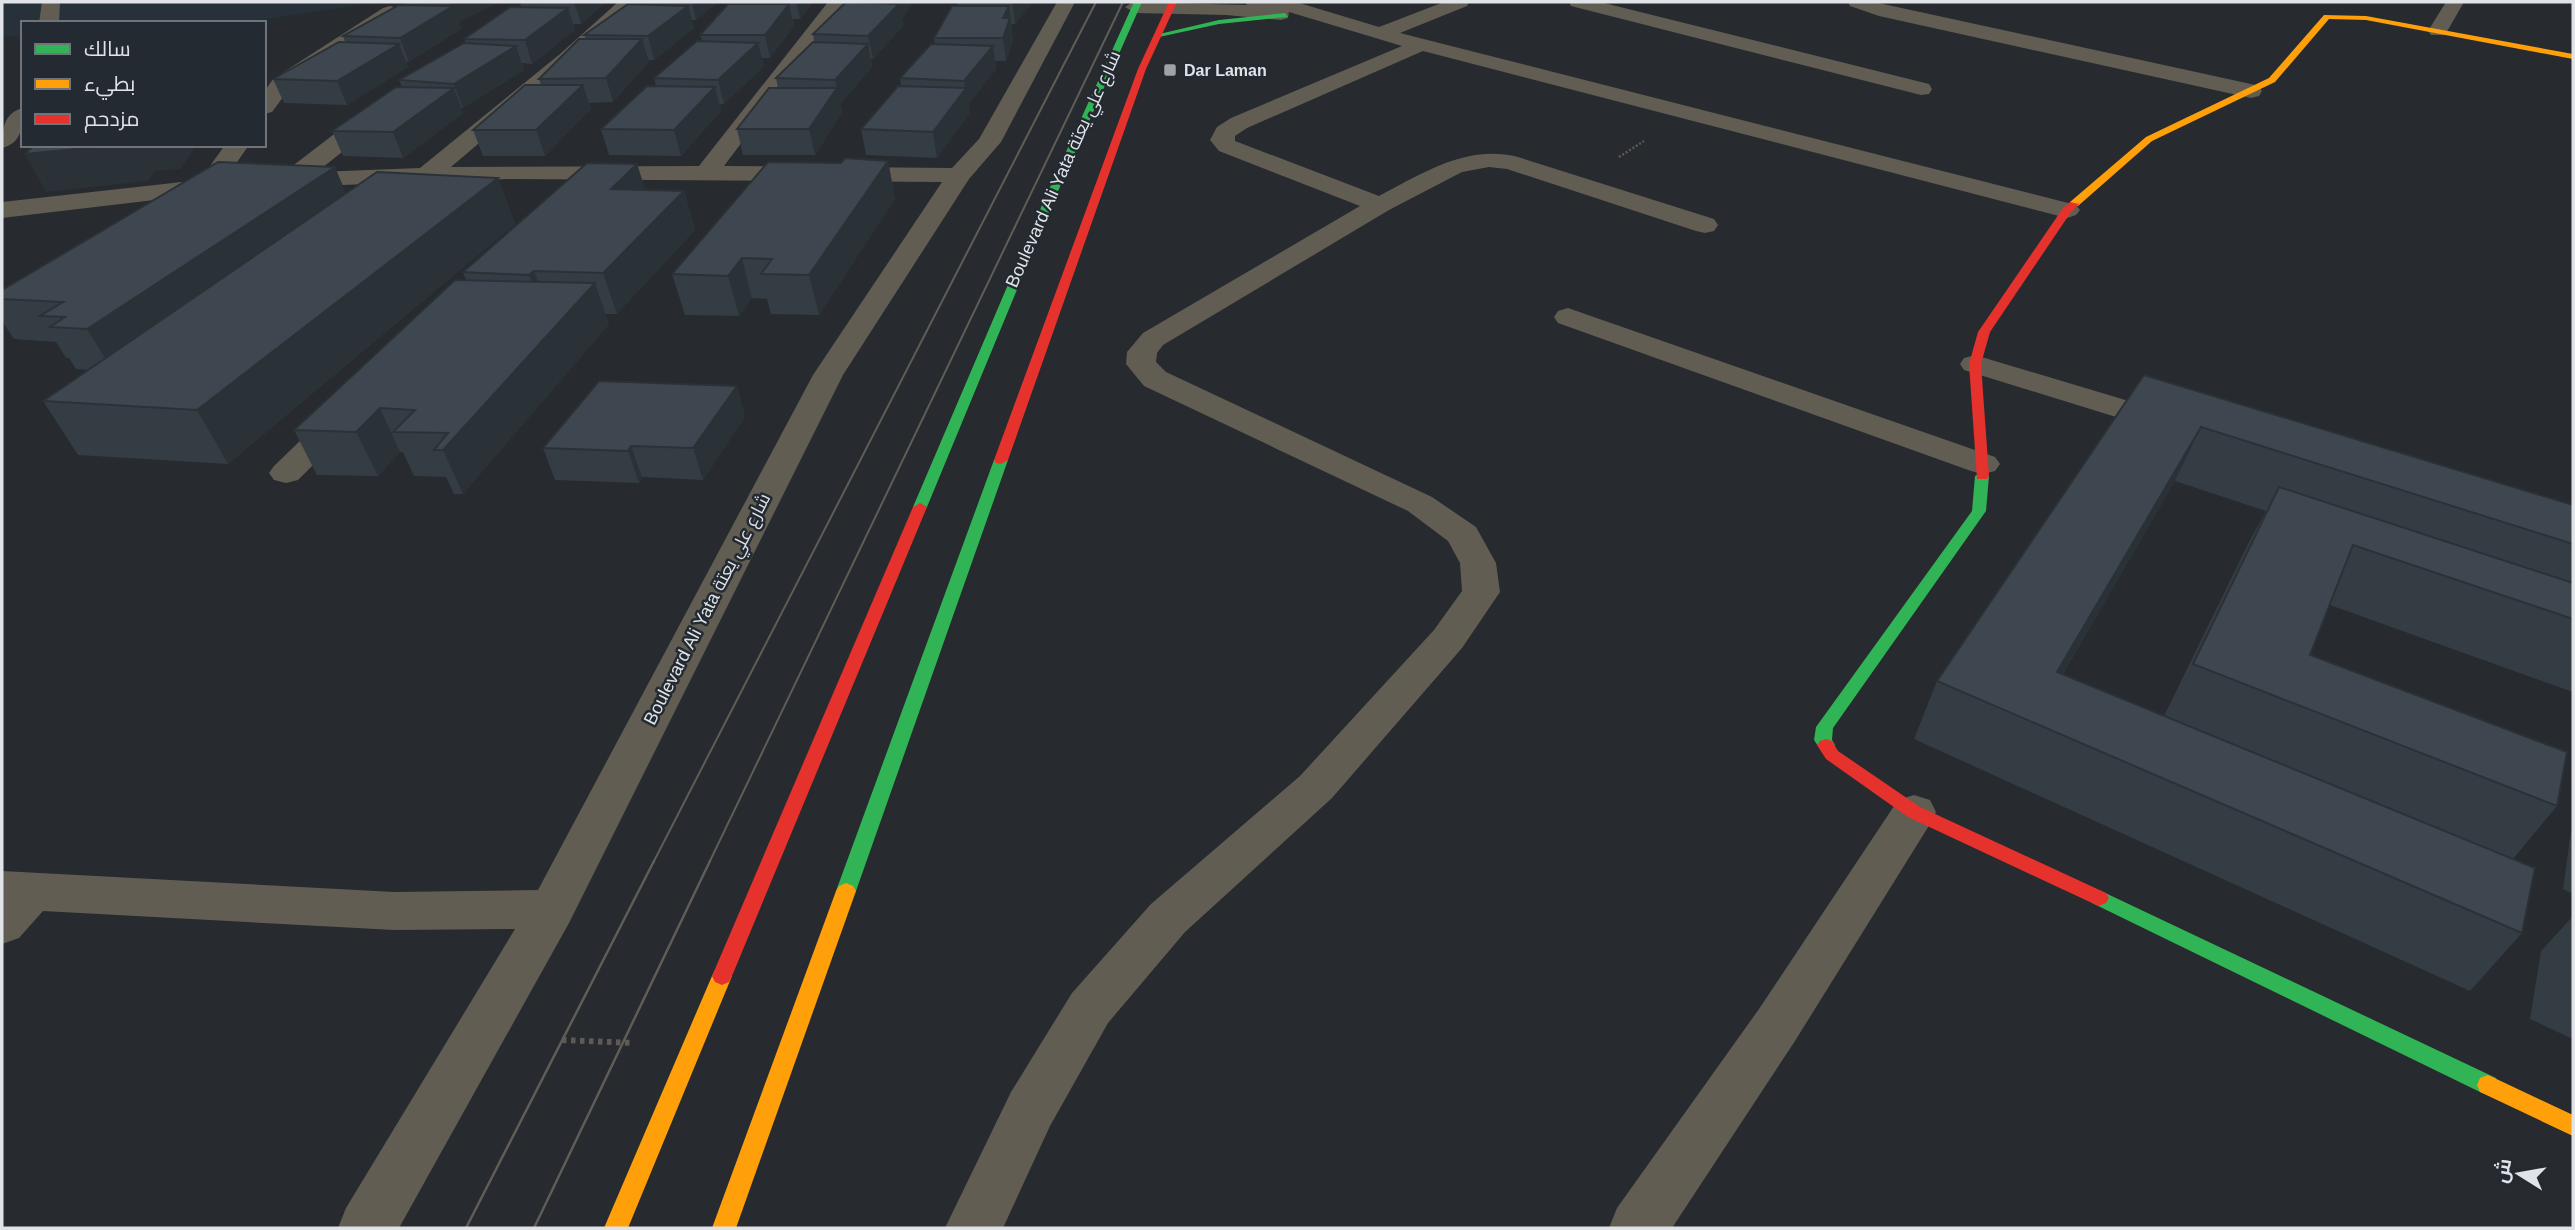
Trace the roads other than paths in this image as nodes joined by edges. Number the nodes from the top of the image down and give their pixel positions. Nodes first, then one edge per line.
1 (51, 2) edge
2 (629, 2) edge
3 (838, 2) edge
4 (1066, 2) edge
5 (1254, 2) edge
6 (1460, 2) edge
7 (1578, 2) edge
8 (1857, 2) edge
9 (2455, 2) edge
10 (1137, 4) edge
11 (398, 5) edge
12 (1171, 5) edge
13 (1282, 7) edge
14 (49, 21) edge
15 (2438, 31) junction
16 (1380, 34) junction
17 (1159, 35) junction
18 (1423, 44) junction
19 (2573, 57) edge
20 (1921, 89) dead end
21 (2251, 91) junction
22 (397, 98) edge
23 (266, 104) edge
24 (21, 117) edge
25 (2, 141) edge
26 (236, 147) edge
27 (594, 172) junction
28 (429, 173) junction
29 (706, 173) junction
30 (959, 175) junction
31 (291, 180) junction
32 (208, 186) junction
33 (564, 200) edge
34 (1380, 205) junction
35 (2067, 210) junction
36 (2, 211) edge
37 (165, 214) edge
38 (1705, 225) dead end
39 (1568, 317) dead end
40 (1975, 364) junction
41 (362, 398) edge
42 (2200, 433) edge
43 (1983, 464) junction
44 (286, 473) dead end
45 (1914, 812) junction
46 (12, 902) edge
47 (552, 909) junction
48 (2573, 1126) edge
49 (367, 1228) edge
50 (616, 1228) edge
51 (724, 1228) edge
52 (974, 1228) edge
53 (1638, 1228) edge

1 - 14 street
2 - 28 street
3 - 29 street
4 - 30 street, Boulevard Ali Yata شارع علي يعتة
5 - 13 street
6 - 16 street
7 - 20 street
8 - 21 street
9 - 15 street
10 - 12 street
10 - 50 main road, Boulevard Ali Yata شارع علي يعتة
11 - 23 street
12 - 13 street
12 - 17 main road, Boulevard Ali Yata شارع علي يعتة
13 - 16 street
13 - 17 main road
15 - 19 main road
15 - 21 main road
16 - 18 street
17 - 51 main road, Boulevard Ali Yata شارع علي يعتة
18 - 34 street
18 - 35 street
21 - 35 main road
22 - 31 street
24 - 25 street
26 - 32 street
27 - 28 street
27 - 29 street
27 - 33 street
28 - 31 street
29 - 30 street
30 - 47 street, Boulevard Ali Yata شارع علي يعتة
31 - 32 street
32 - 36 street
32 - 37 street
34 - 38 street
34 - 52 street
35 - 40 main road
39 - 43 street
40 - 42 street
40 - 43 main road
41 - 44 street
43 - 45 main road
45 - 48 main road
45 - 53 street
46 - 47 street
47 - 49 street, Boulevard Ali Yata شارع علي يعتة

